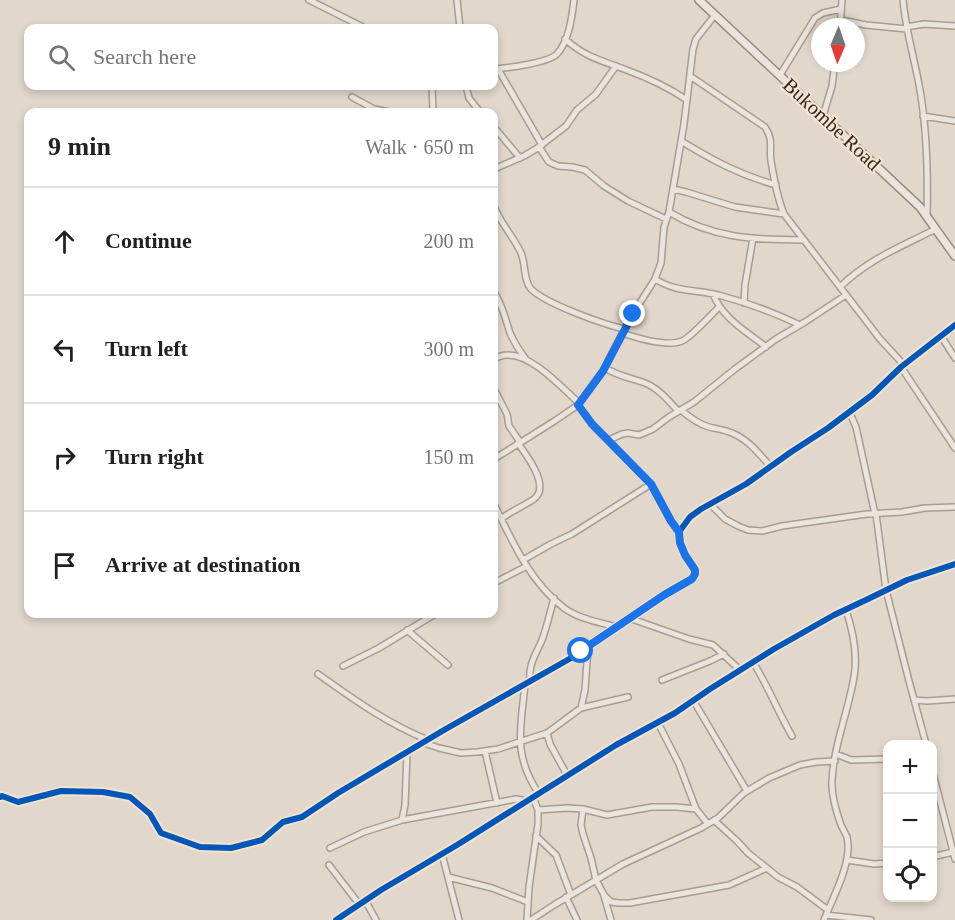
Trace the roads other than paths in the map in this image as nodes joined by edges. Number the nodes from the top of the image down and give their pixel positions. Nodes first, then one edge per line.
1 (309, 0) edge
2 (327, 0) edge
3 (457, 0) edge
4 (574, 0) edge
5 (842, 0) edge
6 (903, 0) edge
7 (705, 2) edge
8 (323, 7) junction
9 (841, 9) junction
10 (715, 15) junction
11 (840, 18) edge
12 (357, 24) edge
13 (460, 24) edge
14 (865, 25) edge
15 (955, 26) edge
16 (907, 28) junction
17 (565, 39) junction
18 (616, 66) junction
19 (498, 69) edge
20 (498, 72) edge
21 (834, 72) edge
22 (690, 75) junction
23 (780, 75) junction
24 (432, 90) edge
25 (467, 90) edge
26 (352, 97) dead end
27 (687, 100) junction
28 (372, 108) edge
29 (433, 108) edge
30 (474, 108) edge
31 (823, 116) junction
32 (923, 116) junction
33 (955, 121) edge
34 (498, 132) edge
35 (681, 141) junction
36 (541, 146) junction
37 (520, 158) junction
38 (498, 167) edge
39 (776, 185) junction
40 (673, 189) junction
41 (669, 212) junction
42 (784, 214) junction
43 (498, 215) edge
44 (927, 217) junction
45 (666, 219) junction
46 (936, 229) junction
47 (753, 238) junction
48 (803, 240) junction
49 (955, 256) edge
50 (655, 279) junction
51 (840, 287) junction
52 (713, 294) junction
53 (846, 295) junction
54 (498, 299) edge
55 (744, 303) junction
56 (719, 307) junction
57 (800, 325) junction
58 (955, 325) edge
59 (623, 331) junction
60 (941, 336) junction
61 (766, 347) junction
62 (498, 357) edge
63 (955, 358) edge
64 (526, 359) junction
65 (903, 366) junction
66 (604, 368) junction
67 (498, 397) edge
68 (578, 404) junction
69 (679, 411) junction
70 (849, 411) junction
71 (609, 440) junction
72 (519, 442) junction
73 (955, 448) edge
74 (498, 456) edge
75 (771, 467) junction
76 (651, 484) junction
77 (710, 504) junction
78 (955, 507) edge
79 (498, 513) edge
80 (875, 514) junction
81 (501, 519) junction
82 (679, 532) junction
83 (525, 563) junction
84 (953, 565) edge
85 (955, 574) edge
86 (498, 580) edge
87 (886, 590) junction
88 (554, 598) junction
89 (846, 609) junction
90 (428, 618) edge
91 (629, 618) junction
92 (616, 627) junction
93 (408, 630) junction
94 (588, 646) junction
95 (724, 654) junction
96 (753, 662) junction
97 (448, 665) dead end
98 (343, 666) dead end
99 (740, 670) junction
100 (318, 674) dead end
101 (662, 680) dead end
102 (528, 682) junction
103 (628, 697) dead end
104 (955, 699) edge
105 (693, 700) junction
106 (914, 700) junction
107 (581, 708) junction
108 (658, 723) junction
109 (547, 733) junction
110 (792, 736) dead end
111 (925, 740) edge
112 (426, 741) junction
113 (520, 742) junction
114 (485, 751) junction
115 (407, 753) junction
116 (836, 757) junction
117 (883, 759) edge
118 (567, 776) junction
119 (937, 787) edge
120 (747, 791) junction
121 (536, 795) junction
122 (0, 797) edge
123 (527, 801) junction
124 (496, 803) junction
125 (696, 808) junction
126 (583, 809) junction
127 (538, 810) junction
128 (402, 820) junction
129 (714, 820) junction
130 (708, 824) junction
131 (536, 836) junction
132 (330, 848) dead end
133 (953, 849) edge
134 (442, 854) junction
135 (937, 855) edge
136 (955, 859) edge
137 (847, 860) junction
138 (883, 863) edge
139 (329, 865) dead end
140 (767, 868) junction
141 (448, 878) junction
142 (596, 880) junction
143 (604, 895) junction
144 (569, 896) junction
145 (365, 900) junction
146 (528, 902) junction
147 (358, 904) junction
148 (826, 915) edge
149 (336, 920) edge
150 (376, 920) edge
151 (459, 920) edge
152 (528, 920) edge
153 (577, 920) edge
154 (611, 920) edge
155 (871, 920) edge

1 - 8 street
2 - 8 street
3 - 13 street
4 - 17 street
5 - 9 street
6 - 16 street
7 - 10 main road, Bukombe Road
8 - 12 street
9 - 11 street
9 - 23 street
10 - 22 street
10 - 23 main road, Bukombe Road
14 - 16 street
15 - 16 street
16 - 32 street
17 - 18 street
17 - 19 street
18 - 27 street
18 - 36 street
20 - 36 street
21 - 31 street
22 - 27 street
22 - 39 street
23 - 31 main road, Bukombe Road
24 - 29 street
25 - 30 street
26 - 28 street
27 - 35 street
31 - 44 main road, Bukombe Road
32 - 33 street
32 - 44 street
34 - 37 street
35 - 39 street
35 - 40 street
36 - 37 street
36 - 45 street
37 - 38 street
39 - 42 street
40 - 41 street
40 - 42 street
41 - 45 street
41 - 47 street
42 - 48 street
43 - 59 street
44 - 46 main road, Bukombe Road
45 - 50 street
46 - 49 main road, Bukombe Road
46 - 51 street
47 - 48 street
47 - 55 street
48 - 51 street
50 - 52 street
50 - 59 street
51 - 53 street
52 - 55 street
52 - 56 street
53 - 57 street
53 - 65 street
54 - 64 street
55 - 57 street
56 - 59 street
56 - 61 street
57 - 61 street
58 - 60 street
59 - 66 street
60 - 63 street
60 - 65 street
61 - 69 street
62 - 64 street
64 - 68 street
65 - 70 street
65 - 73 street
66 - 68 street
66 - 69 street
67 - 72 street
68 - 71 street
68 - 72 street
69 - 71 street
69 - 75 street
70 - 75 street
70 - 80 street
71 - 76 street
72 - 74 street
72 - 81 street
75 - 77 street
76 - 82 street
76 - 83 street
77 - 80 street
77 - 82 street
78 - 80 street
79 - 81 street
80 - 87 street
81 - 83 street
82 - 91 street
83 - 86 street
83 - 88 street
84 - 85 street
84 - 87 street
87 - 89 street
87 - 106 street
88 - 92 street
88 - 102 street
89 - 96 street
89 - 116 street
90 - 93 street
91 - 92 street
91 - 95 street
92 - 94 street
93 - 97 street
93 - 98 street
94 - 102 street
94 - 107 street
95 - 99 street
95 - 101 street
96 - 99 street
96 - 110 street
99 - 105 street
100 - 112 street
102 - 112 street
102 - 113 street
103 - 107 street
104 - 106 street
105 - 108 street
105 - 120 street
106 - 111 street
107 - 109 street
108 - 118 street
108 - 125 street
109 - 113 street
109 - 118 street
112 - 114 street
112 - 115 street
113 - 114 street
113 - 121 street
114 - 124 street
115 - 122 street
115 - 128 street
116 - 117 street
116 - 120 street
116 - 137 street
118 - 121 street
119 - 133 street
120 - 129 street
121 - 123 street
121 - 127 street
123 - 124 street
123 - 134 street
124 - 128 street
125 - 126 street
125 - 130 street
126 - 127 street
126 - 142 street
127 - 131 street
128 - 132 street
129 - 130 street
129 - 140 street
130 - 142 street
131 - 144 street
131 - 146 street
133 - 135 street
133 - 136 street
134 - 141 street
134 - 145 street
137 - 138 street
137 - 148 street
139 - 147 street
140 - 143 street
140 - 148 street
141 - 146 street
141 - 151 street
142 - 143 street
142 - 144 street
143 - 154 street
144 - 152 street
144 - 153 street
145 - 147 street
145 - 150 street
146 - 152 street
147 - 149 street
148 - 155 street

